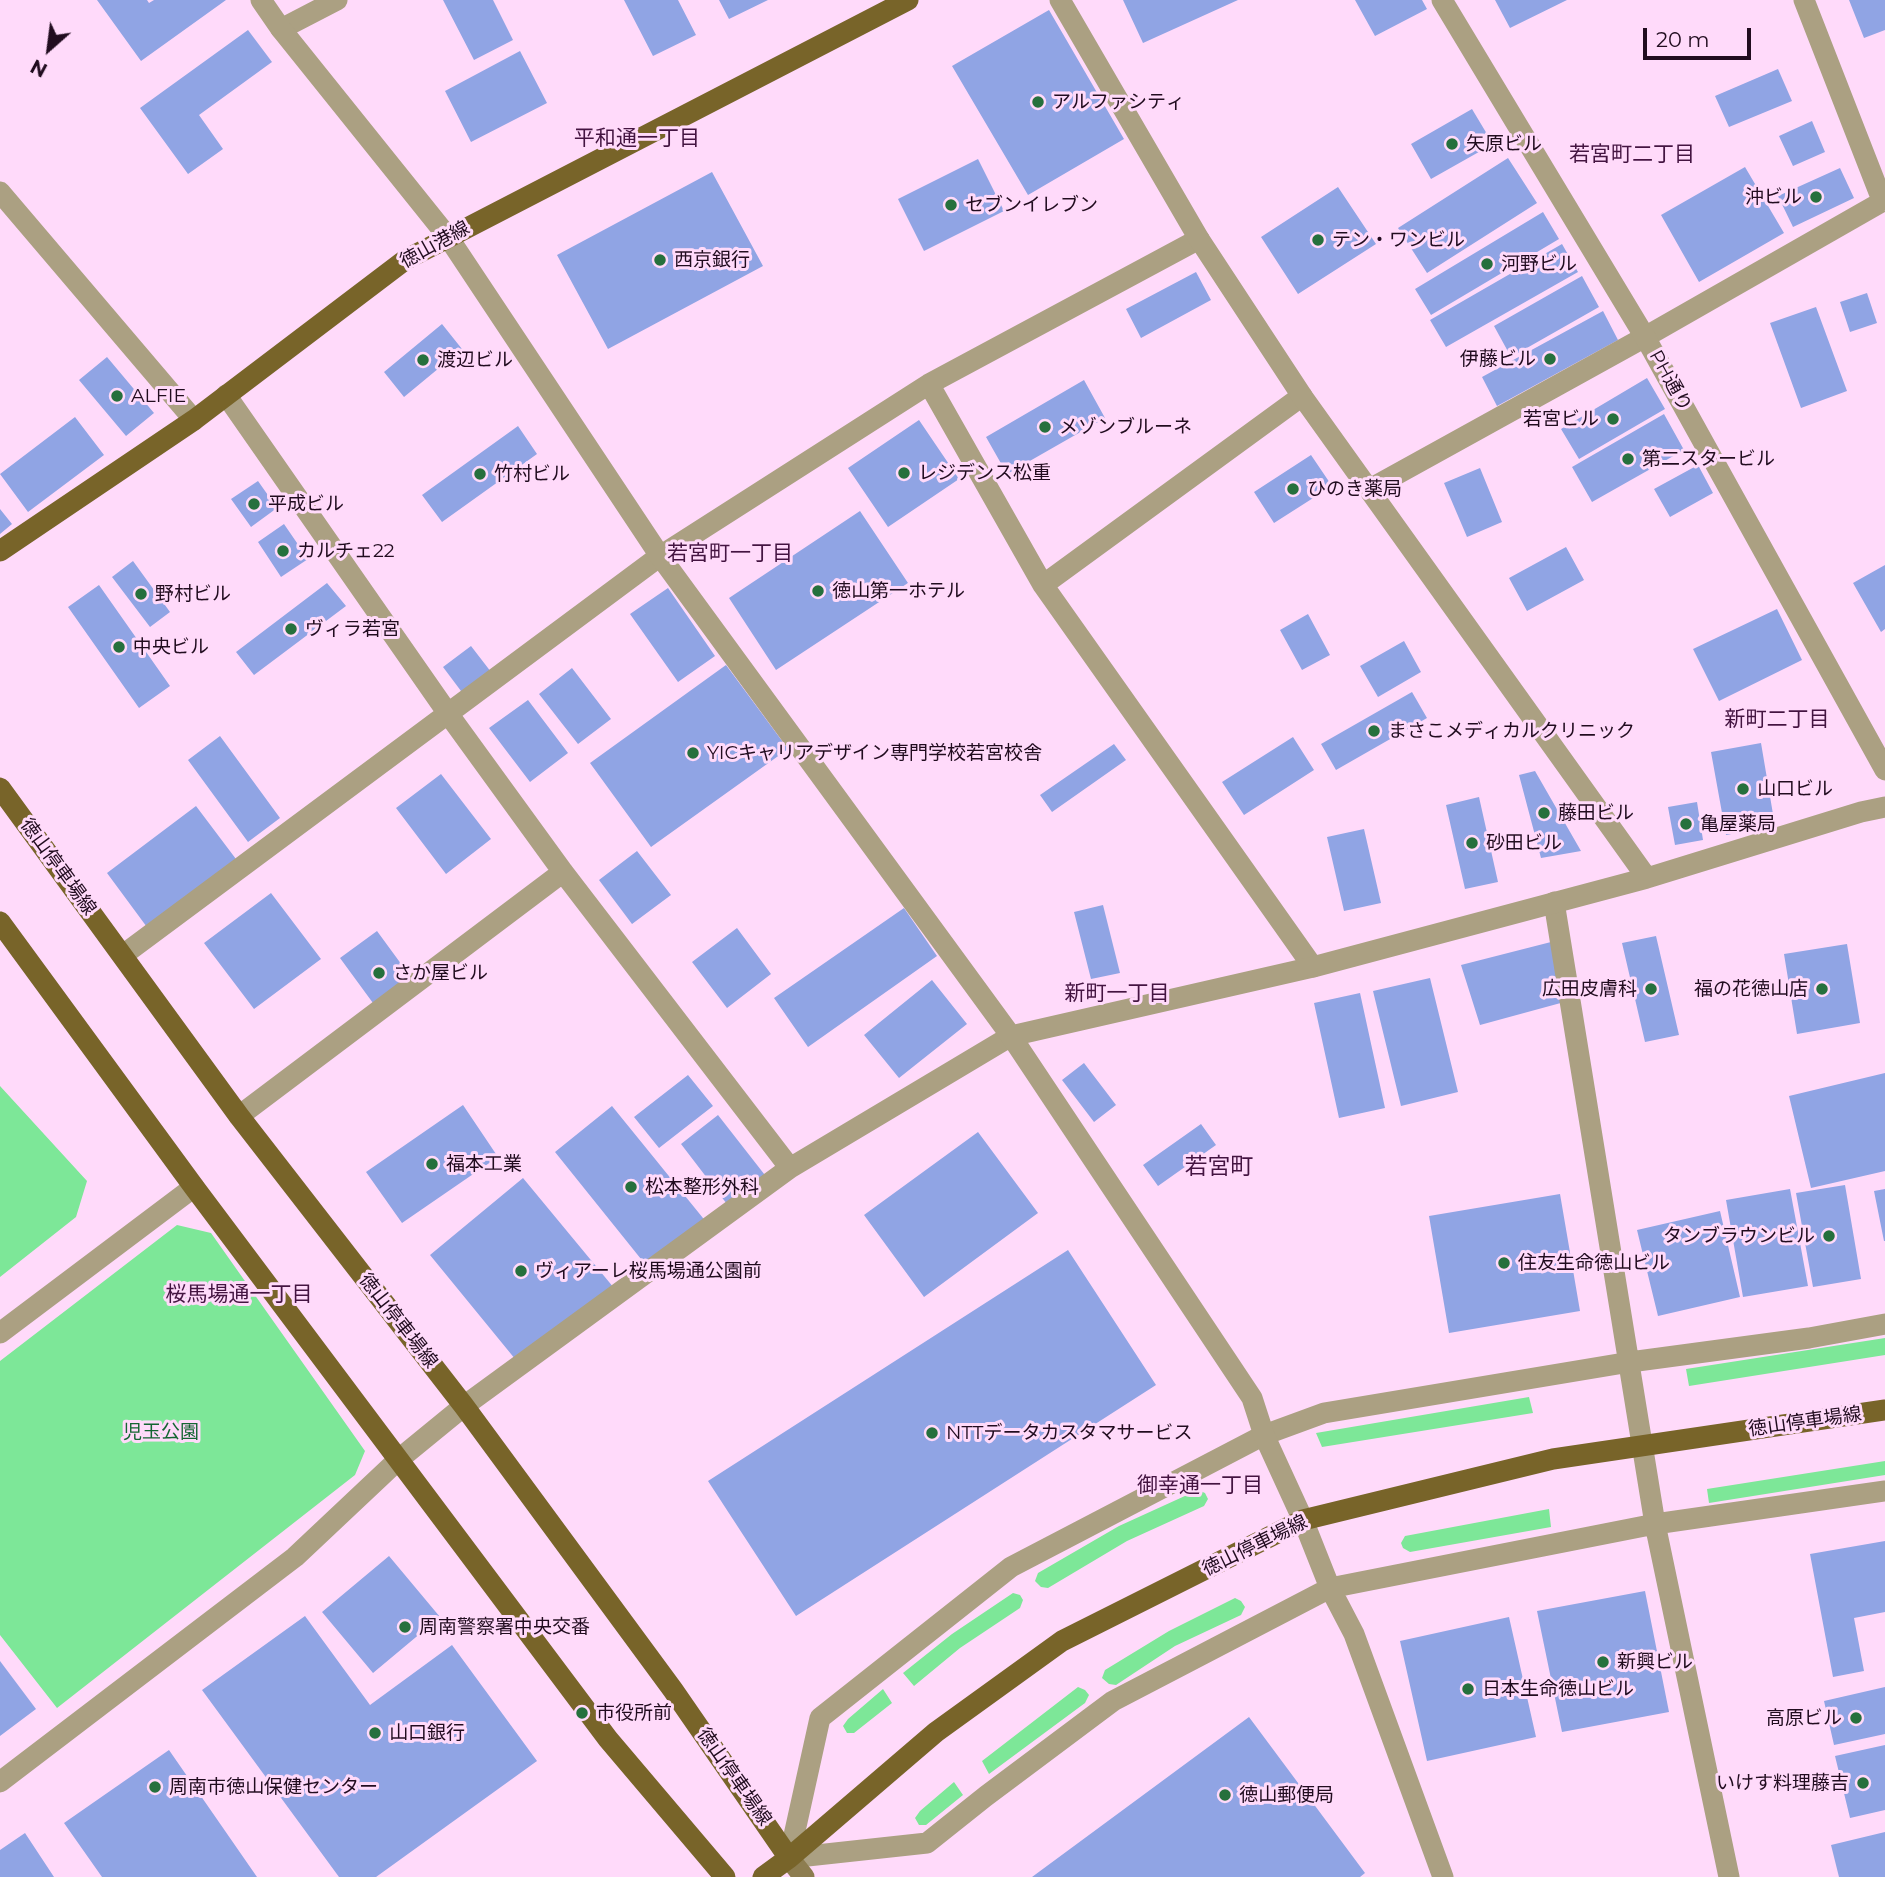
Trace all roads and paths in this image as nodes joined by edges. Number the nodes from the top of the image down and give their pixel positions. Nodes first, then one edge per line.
1 (261, 0) edge
2 (337, 0) edge
3 (908, 0) edge
4 (1060, 0) edge
5 (1441, 0) edge
6 (1804, 0) edge
7 (281, 29) junction
8 (0, 192) edge
9 (1883, 200) edge
10 (448, 237) junction
11 (1199, 239) junction
12 (1645, 337) junction
13 (929, 384) junction
14 (226, 395) junction
15 (1302, 396) junction
16 (194, 420) junction
17 (1370, 489) junction
18 (0, 551) edge
19 (660, 556) junction
20 (1044, 585) junction
21 (449, 715) junction
22 (1885, 770) edge
23 (0, 788) edge
24 (1885, 807) edge
25 (563, 872) junction
26 (1647, 878) junction
27 (1554, 902) junction
28 (0, 922) edge
29 (123, 955) junction
30 (1313, 967) junction
31 (1011, 1037) junction
32 (239, 1116) junction
33 (790, 1168) junction
34 (194, 1187) junction
35 (1885, 1324) edge
36 (0, 1333) edge
37 (1630, 1362) junction
38 (464, 1406) junction
39 (1885, 1410) edge
40 (1264, 1435) junction
41 (1641, 1446) junction
42 (398, 1460) junction
43 (1885, 1491) edge
44 (1303, 1520) junction
45 (1655, 1524) junction
46 (1330, 1588) junction
47 (0, 1782) edge
48 (789, 1858) junction
49 (725, 1877) edge
50 (762, 1877) edge
51 (804, 1877) edge
52 (1443, 1877) edge
53 (1729, 1877) edge

1 - 7 street
2 - 7 street
3 - 10 main road, 徳山港線
4 - 11 street
5 - 12 street, PH通り
6 - 9 street
7 - 10 street
8 - 16 street
9 - 12 street
10 - 14 main road, 徳山港線
10 - 19 street
11 - 13 street
11 - 15 street
12 - 17 street
12 - 22 street, PH通り
13 - 19 street
13 - 20 street
14 - 16 main road, 徳山港線
14 - 21 street
15 - 17 street
15 - 20 street
16 - 18 main road, 徳山港線
17 - 26 street
19 - 21 street
19 - 31 street
20 - 30 street
21 - 25 street
21 - 29 street
23 - 29 main road, 徳山停車場線
24 - 26 street
25 - 32 street
25 - 33 street
26 - 27 street
27 - 30 street
27 - 37 street
28 - 34 main road
29 - 32 main road, 徳山停車場線
30 - 31 street
31 - 33 street
31 - 40 street
32 - 38 main road, 徳山停車場線
33 - 38 street
34 - 36 street
34 - 42 main road
35 - 37 street
37 - 40 street
37 - 41 street
38 - 42 street
38 - 48 main road, 徳山停車場線
39 - 41 main road, 徳山停車場線
40 - 44 street
40 - 48 street
41 - 44 main road, 徳山停車場線
41 - 45 street
42 - 47 street
42 - 49 main road
43 - 45 street
44 - 46 street
44 - 48 main road, 徳山停車場線
45 - 46 street
45 - 53 street
46 - 48 street
46 - 52 street
48 - 50 main road, 徳山停車場線
48 - 51 main road

